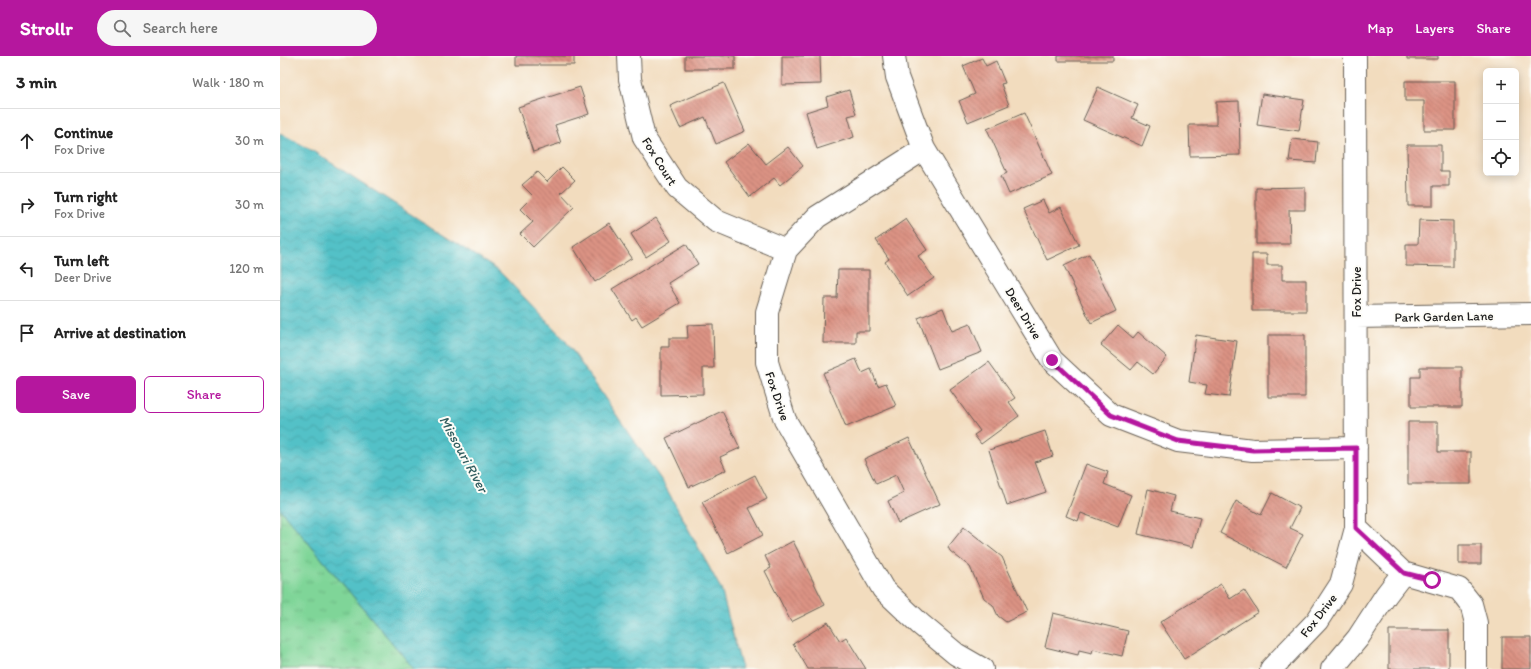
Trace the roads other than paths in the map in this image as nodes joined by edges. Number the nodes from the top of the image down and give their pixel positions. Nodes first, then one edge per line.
1 (629, 56) edge
2 (894, 56) edge
3 (1355, 56) edge
4 (924, 149) junction
5 (786, 250) junction
6 (1531, 314) edge
7 (1356, 317) junction
8 (1356, 448) junction
9 (1356, 528) junction
10 (1404, 573) junction
11 (982, 669) edge
12 (1271, 669) edge
13 (1332, 669) edge
14 (1476, 669) edge

1 - 5 street, Fox Court
2 - 4 street, Deer Drive
3 - 7 street, Fox Drive
4 - 5 street, Fox Drive
4 - 8 street, Deer Drive
5 - 11 street, Fox Drive
6 - 7 street, Park Garden Lane
7 - 8 street, Fox Drive
8 - 9 street, Fox Drive
9 - 10 street
9 - 12 street, Fox Drive
10 - 13 street
10 - 14 street

